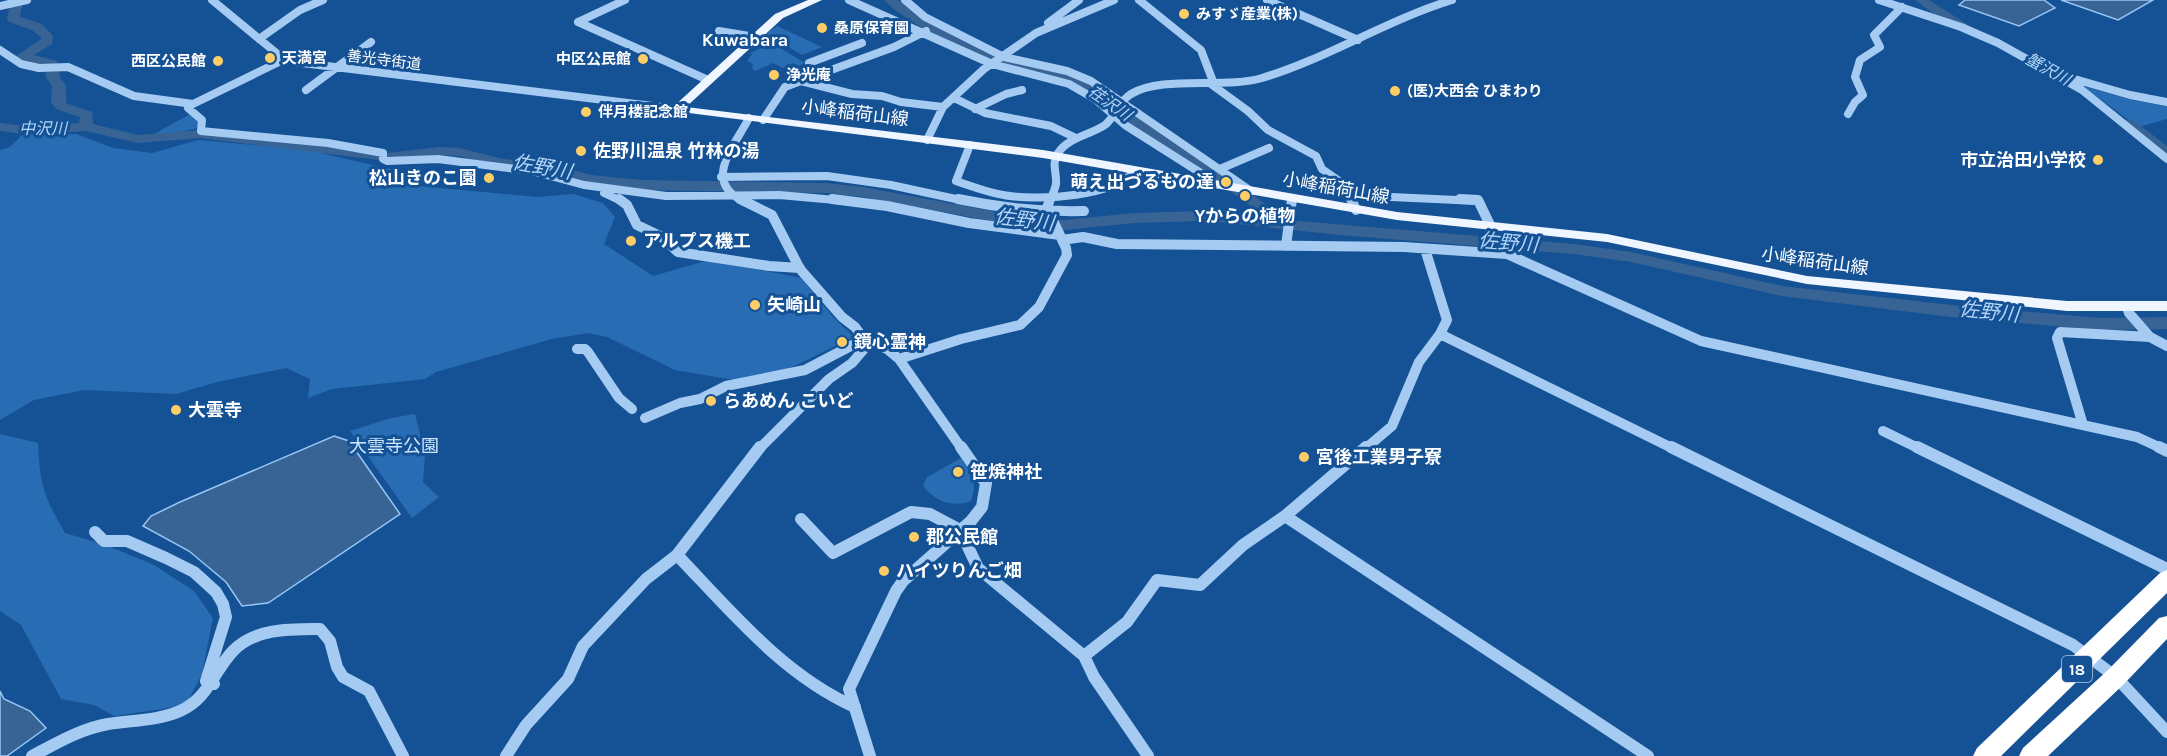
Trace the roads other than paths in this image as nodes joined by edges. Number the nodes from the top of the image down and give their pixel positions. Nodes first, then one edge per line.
1 (27, 0) edge
2 (212, 0) edge
3 (323, 0) edge
4 (625, 0) edge
5 (817, 0) edge
6 (849, 0) edge
7 (905, 0) edge
8 (1079, 0) edge
9 (1114, 0) edge
10 (1139, 0) edge
11 (1267, 0) edge
12 (1426, 0) edge
13 (1452, 0) edge
14 (1883, 1) edge
15 (4, 5) edge
16 (1436, 6) junction
17 (1902, 7) junction
18 (939, 25) junction
19 (1981, 28) dead end
20 (719, 31) dead end
21 (924, 32) junction
22 (1036, 33) junction
23 (755, 38) junction
24 (259, 39) junction
25 (1358, 40) junction
26 (371, 42) dead end
27 (862, 43) dead end
28 (1, 51) edge
29 (1003, 57) junction
30 (285, 59) junction
31 (809, 63) dead end
32 (993, 64) junction
33 (338, 68) junction
34 (708, 80) junction
35 (801, 81) junction
36 (1212, 84) junction
37 (306, 90) dead end
38 (1022, 90) dead end
39 (954, 98) junction
40 (2167, 102) edge
41 (193, 104) junction
42 (1121, 104) junction
43 (943, 107) junction
44 (677, 109) junction
45 (975, 109) junction
46 (1113, 114) junction
47 (1848, 114) dead end
48 (749, 118) junction
49 (763, 120) junction
50 (1076, 138) junction
51 (927, 140) junction
52 (970, 145) junction
53 (1269, 148) dead end
54 (1056, 157) junction
55 (2167, 159) edge
56 (1220, 169) junction
57 (1134, 171) junction
58 (721, 178) junction
59 (1217, 186) junction
60 (596, 187) junction
61 (1249, 191) junction
62 (730, 194) junction
63 (1348, 195) junction
64 (1049, 199) junction
65 (1292, 199) junction
66 (1356, 210) junction
67 (1084, 211) dead end
68 (1049, 213) junction
69 (1491, 227) junction
70 (1061, 239) junction
71 (1286, 246) junction
72 (1425, 249) junction
73 (800, 267) junction
74 (2167, 306) edge
75 (2128, 310) junction
76 (1440, 334) junction
77 (2150, 335) junction
78 (867, 341) junction
79 (2167, 346) edge
80 (578, 348) dead end
81 (899, 359) junction
82 (632, 409) dead end
83 (645, 418) dead end
84 (2083, 425) junction
85 (1883, 430) dead end
86 (2167, 450) edge
87 (1285, 516) junction
88 (801, 519) dead end
89 (960, 530) junction
90 (95, 531) dead end
91 (678, 555) junction
92 (2167, 569) edge
93 (2167, 579) edge
94 (2167, 625) edge
95 (1084, 656) junction
96 (2090, 657) junction
97 (2116, 676) junction
98 (210, 687) junction
99 (855, 707) junction
100 (2167, 732) edge
101 (32, 756) edge
102 (403, 756) edge
103 (506, 756) edge
104 (870, 756) edge
105 (1148, 756) edge
106 (1648, 756) edge
107 (1985, 756) edge
108 (2031, 756) edge

1 - 15 street
2 - 24 street
3 - 24 street
4 - 34 street
5 - 23 main road
6 - 21 street
7 - 18 street
8 - 22 street
9 - 22 street
10 - 36 street
11 - 25 street
12 - 16 street
13 - 16 street
14 - 17 street
16 - 25 street
17 - 47 street
17 - 55 street
18 - 21 street
18 - 29 street
19 - 40 street
20 - 23 street
21 - 32 street
21 - 35 street
22 - 29 street
23 - 34 main road
24 - 30 street
25 - 36 street
26 - 33 street
27 - 31 street
28 - 41 street
29 - 32 street
29 - 42 street
30 - 33 street, 善光寺街道
30 - 41 street
32 - 39 street
32 - 46 street
33 - 37 street
33 - 44 street, 善光寺街道
34 - 44 main road
35 - 43 street
35 - 49 street
36 - 42 street
36 - 63 street
38 - 45 street
39 - 43 street
39 - 45 street
41 - 60 street
42 - 46 street
42 - 56 street
43 - 51 street
44 - 48 main road, 小峰稲荷山線
45 - 50 street
46 - 50 street
46 - 59 street
48 - 49 main road, 小峰稲荷山線
48 - 58 street
49 - 51 main road, 小峰稲荷山線
50 - 54 street
51 - 52 main road, 小峰稲荷山線
52 - 54 main road, 小峰稲荷山線
52 - 64 street
53 - 56 street
54 - 57 main road, 小峰稲荷山線
54 - 64 street
56 - 61 street
57 - 59 main road, 小峰稲荷山線
57 - 64 street
58 - 62 street
58 - 68 street
59 - 61 main road, 小峰稲荷山線
60 - 62 street
60 - 73 street
61 - 65 main road, 小峰稲荷山線
62 - 70 street
62 - 73 street
63 - 66 street
63 - 69 street
64 - 68 street
65 - 66 main road, 小峰稲荷山線
65 - 71 street
66 - 69 main road, 小峰稲荷山線
67 - 68 street
68 - 70 street
69 - 75 main road, 小峰稲荷山線
70 - 71 street
70 - 81 street
71 - 72 street
72 - 76 street
72 - 84 street
73 - 78 street
74 - 75 main road, 小峰稲荷山線
75 - 77 street
76 - 87 street
76 - 96 street
77 - 79 street
77 - 84 street
78 - 81 street
78 - 83 street
78 - 91 street
80 - 82 street
81 - 89 street
84 - 86 street
85 - 92 street
87 - 95 street
87 - 106 street
88 - 89 street
89 - 95 street
89 - 99 street
90 - 98 street
91 - 99 street
91 - 103 street
93 - 96 highway, 18
94 - 97 highway, 18
95 - 105 street
96 - 97 street
96 - 107 highway, 18
97 - 100 street
97 - 108 highway, 18
98 - 101 street
98 - 102 street
99 - 104 street

